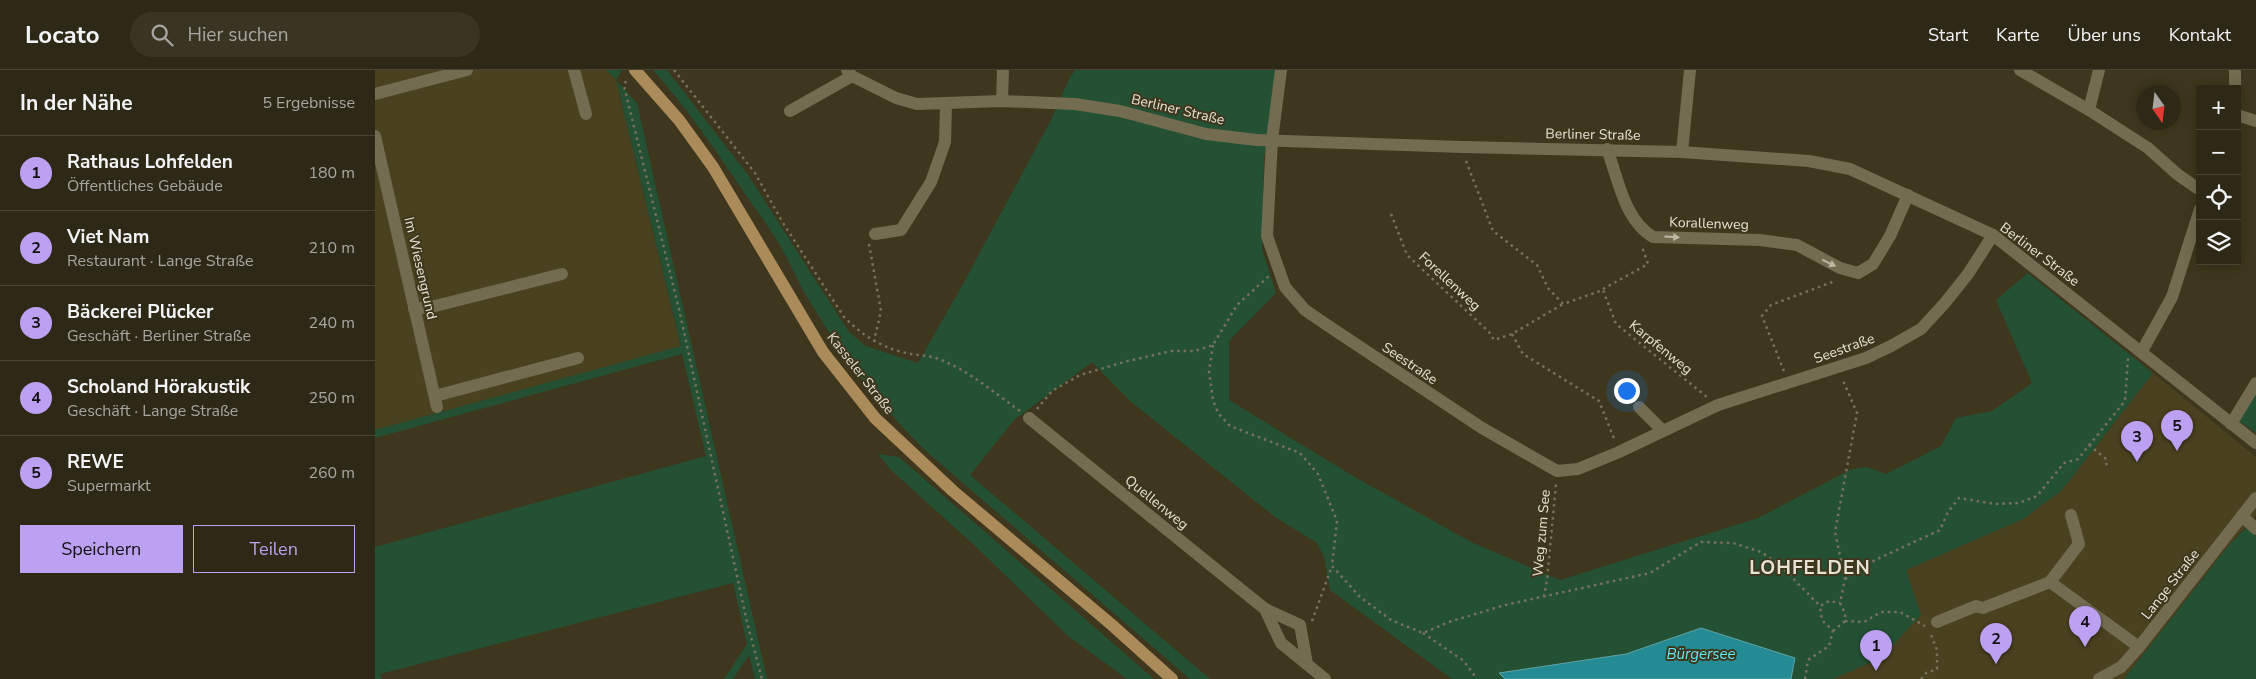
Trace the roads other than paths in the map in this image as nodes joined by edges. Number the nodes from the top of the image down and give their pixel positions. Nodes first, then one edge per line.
1 (467, 70) edge
2 (574, 70) edge
3 (1003, 70) edge
4 (1281, 70) edge
5 (1690, 70) edge
6 (2020, 70) edge
7 (2099, 70) edge
8 (2235, 70) edge
9 (850, 73) edge
10 (631, 74) edge
11 (2235, 85) edge
12 (375, 94) edge
13 (1002, 101) junction
14 (946, 104) junction
15 (2089, 110) junction
16 (790, 111) dead end
17 (586, 114) dead end
18 (2241, 116) edge
19 (2256, 120) edge
20 (375, 136) edge
21 (1272, 140) junction
22 (1607, 149) junction
23 (1682, 152) junction
24 (2196, 187) edge
25 (1908, 195) junction
26 (2196, 220) edge
27 (875, 234) road end
28 (1993, 235) junction
29 (562, 274) dead end
30 (415, 308) junction
31 (2141, 351) junction
32 (578, 358) dead end
33 (2256, 384) edge
34 (1639, 407) dead end
35 (1029, 418) road end
36 (2231, 424) junction
37 (1663, 431) junction
38 (2256, 443) edge
39 (2256, 498) edge
40 (2071, 515) dead end
41 (2242, 516) junction
42 (2256, 529) edge
43 (2050, 582) junction
44 (1265, 609) junction
45 (1937, 622) dead end
46 (2139, 647) junction
47 (1307, 664) junction
48 (1172, 679) edge
49 (1325, 679) edge
50 (2099, 679) edge

1 - 12 street
2 - 17 street
3 - 13 street
4 - 21 street, Seestraße
5 - 23 street
6 - 15 street
7 - 15 street
8 - 11 street
9 - 14 street, Berliner Straße
9 - 16 street, Berliner Straße
10 - 48 main road, Kasseler Straße
13 - 14 street, Berliner Straße
13 - 21 street, Berliner Straße
14 - 27 street
15 - 24 street
18 - 19 street
20 - 30 street, Im Wiesengrund
21 - 22 street, Berliner Straße
21 - 37 street, Seestraße
22 - 23 street, Berliner Straße
22 -> 25 street, Korallenweg
23 - 25 street, Berliner Straße
25 - 28 street, Berliner Straße
26 - 31 street
28 - 31 street, Berliner Straße
28 - 37 street, Seestraße
29 - 30 street
30 - 32 street, Im Wiesengrund
31 - 36 street, Berliner Straße
33 - 36 street
34 - 37 street
35 - 44 street, Quellenweg
36 - 38 street, Berliner Straße
39 - 41 street, Lange Straße
40 - 43 street
41 - 42 street
41 - 46 street, Lange Straße
43 - 45 street
43 - 46 street
44 - 47 street, Quellenweg
44 - 47 street, Quellenweg
46 - 50 street, Lange Straße
47 - 49 street, Quellenweg

